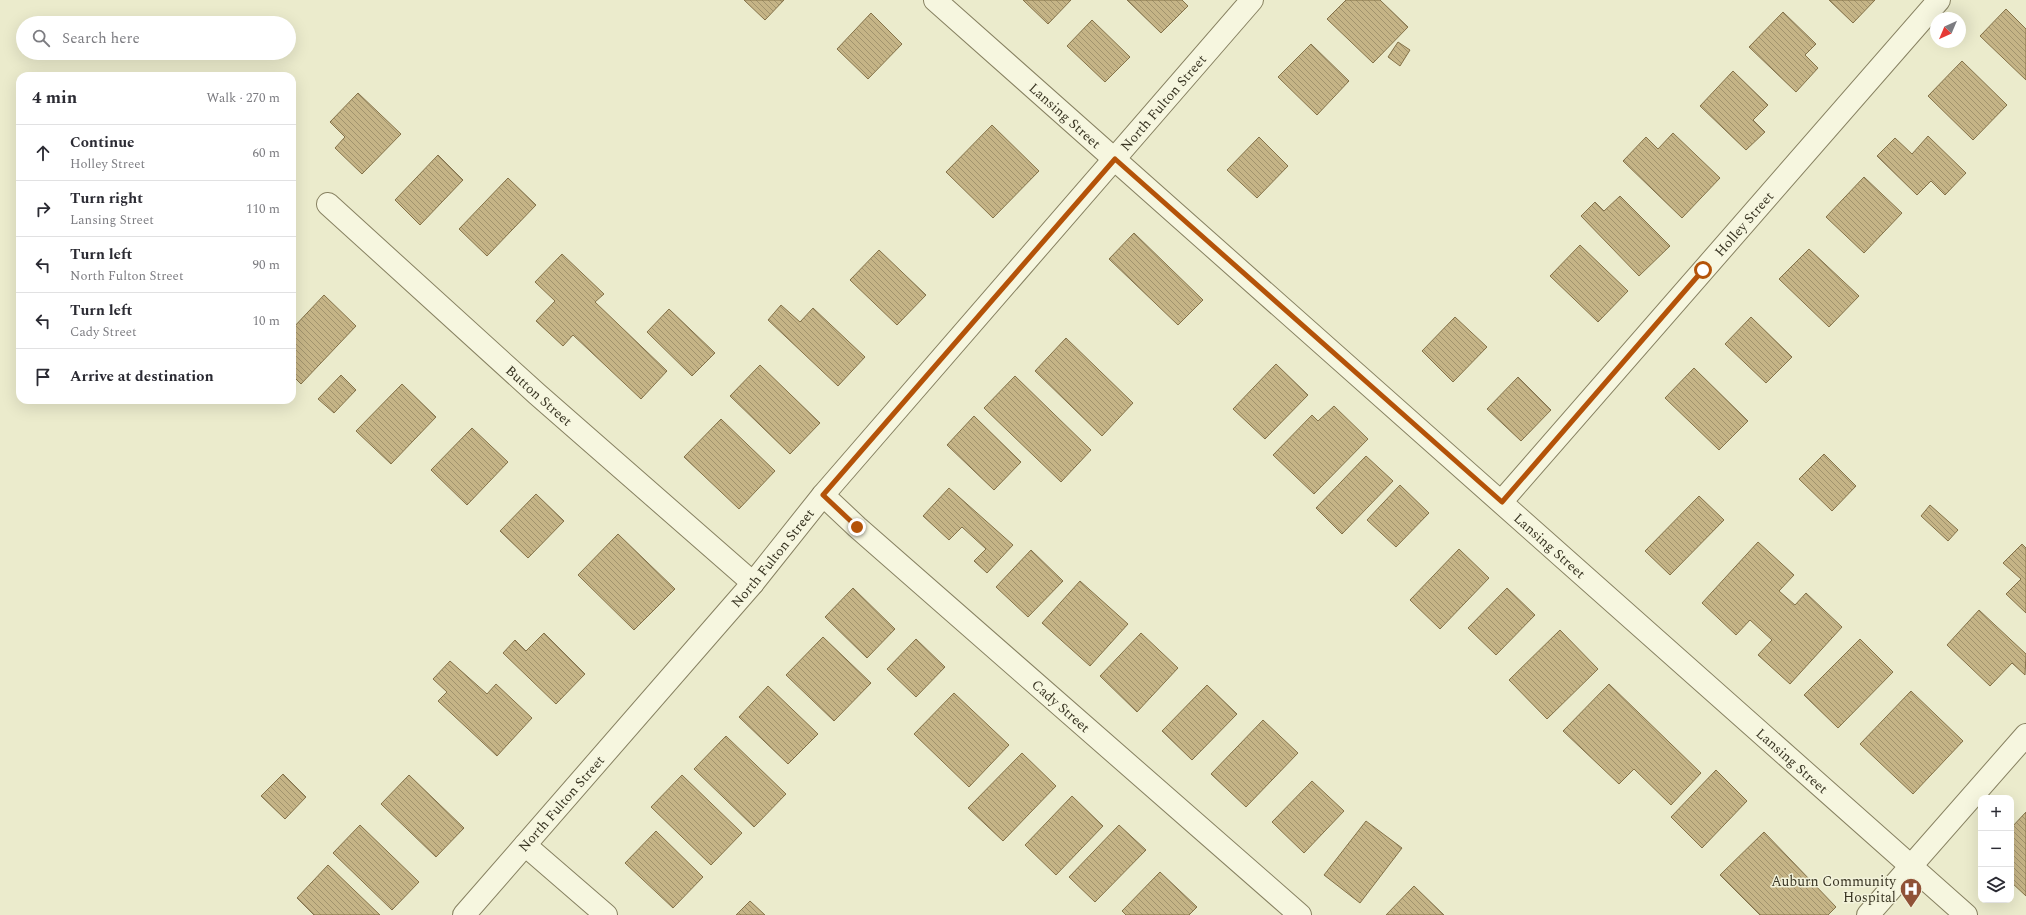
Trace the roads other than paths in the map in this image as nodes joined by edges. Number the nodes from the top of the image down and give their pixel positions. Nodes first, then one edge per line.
1 (935, 0) edge
2 (1252, 0) edge
3 (1939, 0) edge
4 (1115, 159) junction
5 (328, 204) dead end
6 (823, 495) junction
7 (1502, 502) junction
8 (754, 583) junction
9 (2026, 735) edge
10 (526, 845) junction
11 (1912, 867) junction
12 (464, 915) edge
13 (606, 915) edge
14 (1300, 915) edge
15 (1868, 915) edge
16 (1966, 915) edge

1 - 4 street, Lansing Street
2 - 4 street, North Fulton Street
3 - 7 street, Holley Street
4 - 6 street, North Fulton Street
4 - 7 street, Lansing Street
5 - 8 street, Button Street
6 - 8 street, North Fulton Street
6 - 14 street, Cady Street
7 - 11 street, Lansing Street
8 - 10 street, North Fulton Street
9 - 11 street
10 - 12 street, North Fulton Street
10 - 13 street
11 - 15 street
11 - 16 street, Lansing Street

